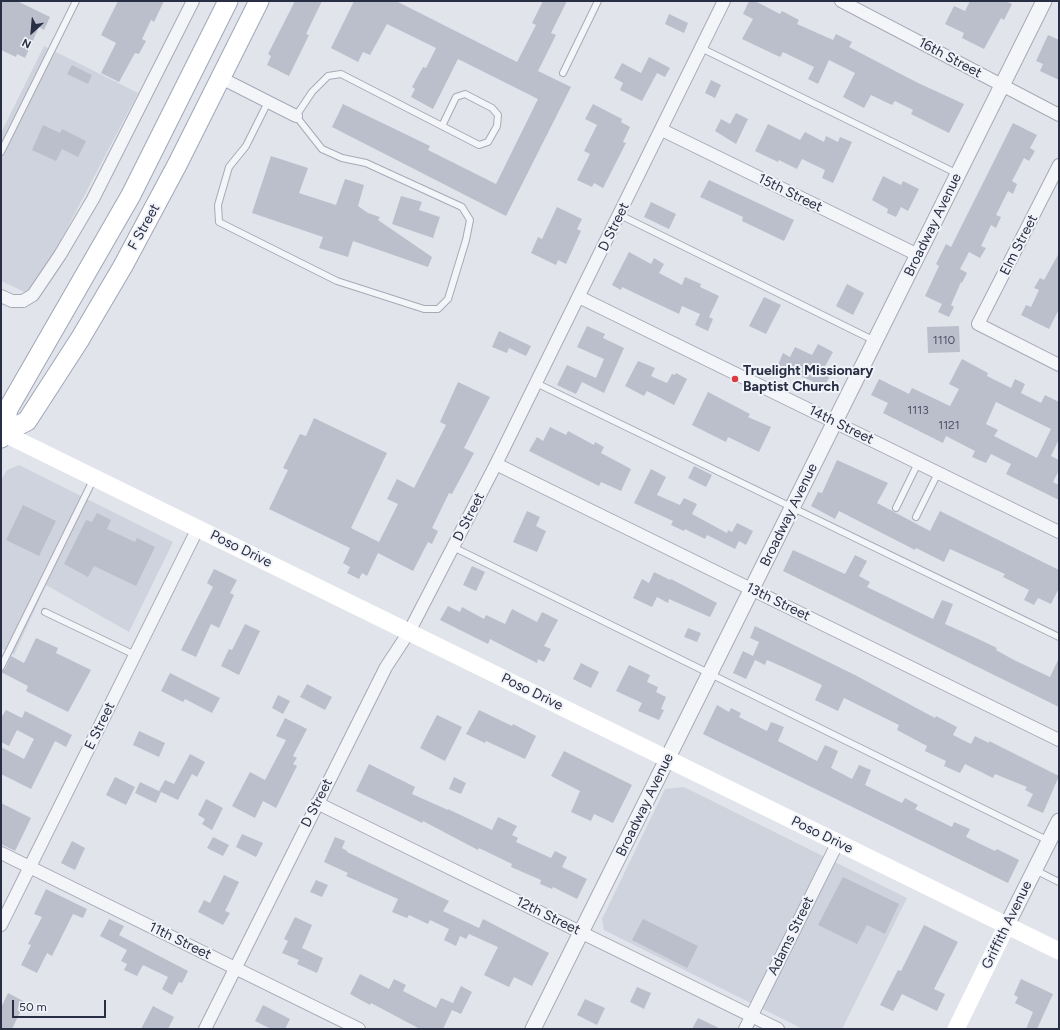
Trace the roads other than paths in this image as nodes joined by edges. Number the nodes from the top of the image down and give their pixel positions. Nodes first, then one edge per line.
1 (76, 1) edge
2 (192, 1) edge
3 (228, 1) edge
4 (260, 1) edge
5 (598, 1) edge
6 (724, 1) edge
7 (841, 1) edge
8 (1044, 1) edge
9 (701, 48) junction
10 (563, 73) dead end
11 (221, 78) junction
12 (1002, 86) junction
13 (268, 102) junction
14 (1059, 115) edge
15 (296, 116) junction
16 (442, 126) junction
17 (662, 130) junction
18 (1, 152) edge
19 (1059, 165) edge
20 (958, 174) junction
21 (620, 215) junction
22 (918, 255) junction
23 (579, 297) junction
24 (6, 298) edge
25 (875, 341) junction
26 (1059, 365) edge
27 (536, 383) junction
28 (835, 422) junction
29 (2, 434) edge
30 (918, 463) junction
31 (496, 464) junction
32 (938, 472) junction
33 (95, 478) junction
34 (793, 507) junction
35 (896, 508) dead end
36 (916, 517) dead end
37 (198, 528) junction
38 (1059, 532) edge
39 (453, 547) junction
40 (752, 589) junction
41 (45, 612) dead end
42 (409, 632) junction
43 (1059, 636) edge
44 (135, 655) junction
45 (1, 667) edge
46 (710, 674) junction
47 (1059, 740) edge
48 (668, 759) junction
49 (317, 802) junction
50 (1059, 821) edge
51 (1049, 841) junction
52 (838, 842) junction
53 (1, 853) edge
54 (30, 867) junction
55 (1035, 870) junction
56 (1059, 882) edge
57 (1, 924) edge
58 (1007, 925) junction
59 (581, 932) junction
60 (1059, 951) edge
61 (235, 968) junction
62 (751, 1016) junction
63 (205, 1029) edge
64 (359, 1029) edge
65 (534, 1029) edge
66 (745, 1029) edge
67 (778, 1029) edge
68 (956, 1029) edge

1 - 18 lane
2 - 24 street
3 - 29 main road, F Street
4 - 11 main road, F Street
5 - 10 lane
6 - 9 street, D Street
7 - 12 street, 16th Street
8 - 12 street, Broadway Avenue
9 - 17 street, D Street
9 - 20 lane
11 - 13 street
11 - 29 main road, F Street
12 - 14 street, 16th Street
12 - 20 street, Broadway Avenue
13 - 15 street
13 - 15 lane
15 - 16 lane
16 - 16 lane
17 - 21 street, D Street
17 - 22 street, 15th Street
19 - 26 street, Elm Street
20 - 22 street, Broadway Avenue
21 - 23 street, D Street
21 - 25 lane
22 - 25 street, Broadway Avenue
23 - 27 street, D Street
23 - 28 street, 14th Street
25 - 28 street, Broadway Avenue
27 - 31 street, D Street
27 - 34 lane
28 - 30 street, 14th Street
28 - 34 street, Broadway Avenue
29 - 33 main road, Poso Drive
30 - 32 street, 14th Street
30 - 35 lane
31 - 39 street, D Street
31 - 40 street, 13th Street
32 - 36 lane
32 - 38 street, 14th Street
33 - 37 main road, Poso Drive
33 - 45 lane
34 - 40 street, Broadway Avenue
34 - 43 lane
37 - 42 main road, Poso Drive
37 - 44 street, E Street
39 - 42 street, D Street
39 - 46 lane
40 - 46 street, Broadway Avenue
40 - 47 street, 13th Street
41 - 44 lane
42 - 48 main road, Poso Drive
42 - 49 street, D Street
44 - 54 street, E Street
46 - 48 street, Broadway Avenue
46 - 51 lane
48 - 52 main road, Poso Drive
48 - 59 street, Broadway Avenue
49 - 59 street, 12th Street
49 - 61 street, D Street
50 - 51 street, Griffith Avenue
51 - 55 street, Griffith Avenue
52 - 58 main road, Poso Drive
52 - 62 street, Adams Street
53 - 54 street, 11th Street
54 - 57 street, E Street
54 - 61 street, 11th Street
55 - 56 lane
55 - 58 street, Griffith Avenue
58 - 60 main road, Poso Drive
58 - 68 main road, Griffith Avenue
59 - 62 street, 12th Street
59 - 65 street, Broadway Avenue
61 - 63 street, D Street
61 - 64 street, 11th Street
62 - 66 street, Adams Street
62 - 67 street, 12th Street

